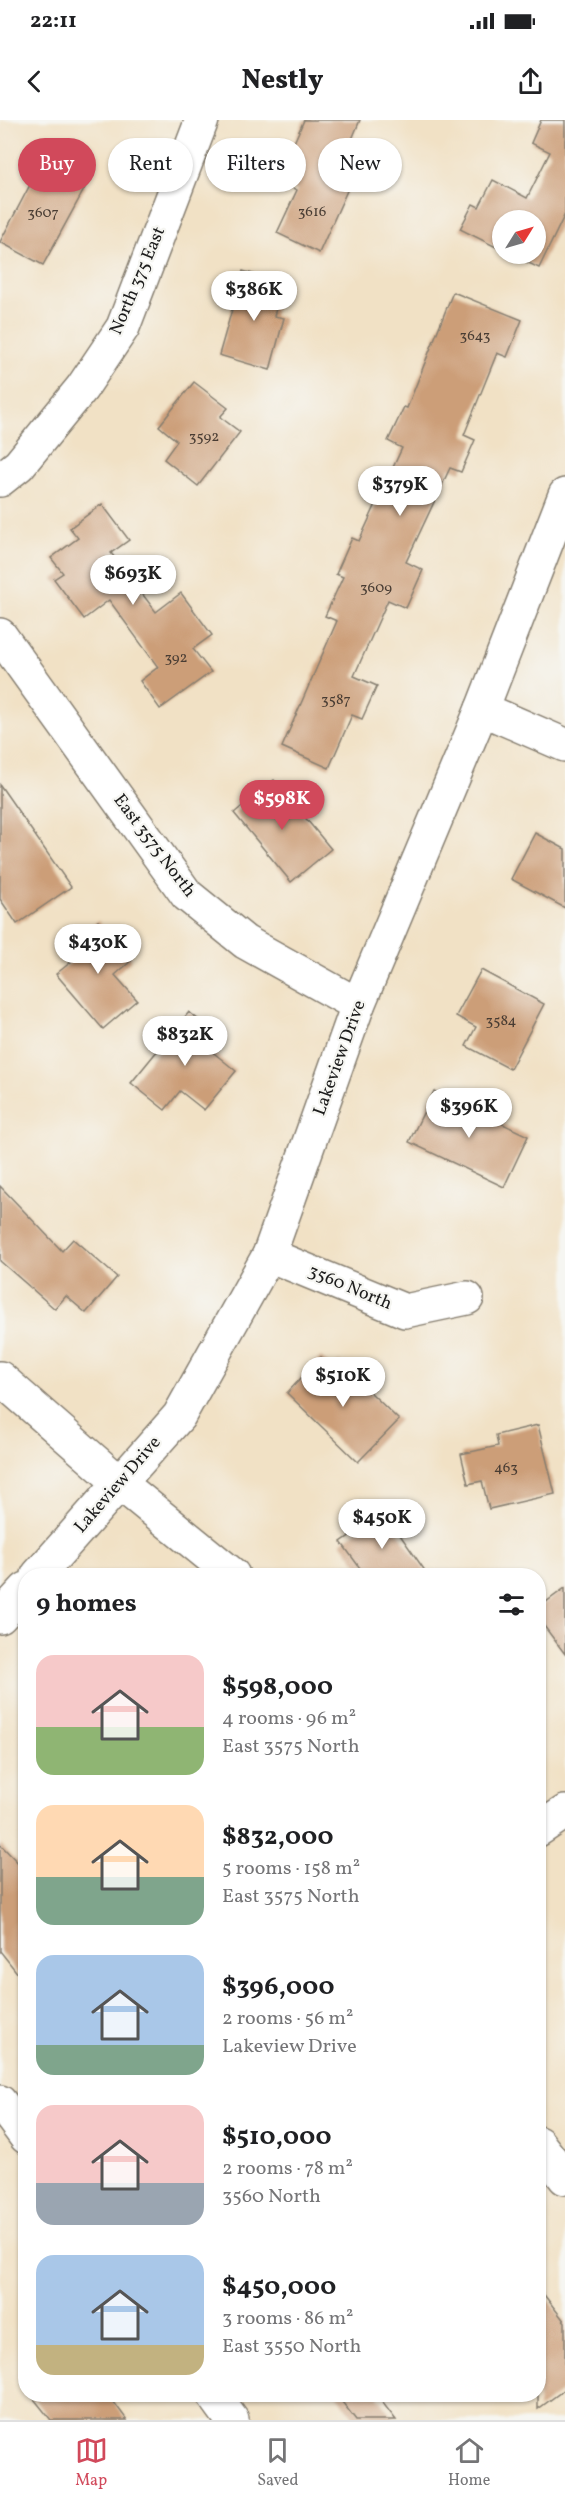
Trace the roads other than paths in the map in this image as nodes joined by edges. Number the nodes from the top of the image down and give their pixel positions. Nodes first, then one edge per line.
1 (202, 120) edge
2 (0, 480) edge
3 (565, 495) edge
4 (0, 635) edge
5 (482, 708) junction
6 (565, 745) edge
7 (358, 1005) junction
8 (269, 1255) junction
9 (467, 1298) dead end
10 (0, 1378) edge
11 (121, 1484) junction
12 (44, 1568) edge
13 (224, 1568) edge
14 (18, 1598) edge
15 (0, 1617) edge
16 (565, 1812) edge
17 (546, 1825) edge
18 (0, 2102) edge
19 (18, 2126) edge
20 (546, 2153) edge
21 (565, 2178) edge
22 (219, 2402) edge
23 (232, 2420) edge

1 - 2 street, North 375 East
3 - 5 street, Lakeview Drive
4 - 7 street, East 3575 North
5 - 6 street
5 - 7 street, Lakeview Drive
7 - 8 street, Lakeview Drive
8 - 9 street, 3560 North
8 - 11 street, Lakeview Drive
10 - 11 street
11 - 12 street, Lakeview Drive
11 - 13 street
14 - 15 street
16 - 17 street
18 - 19 street
20 - 21 street
22 - 23 street

